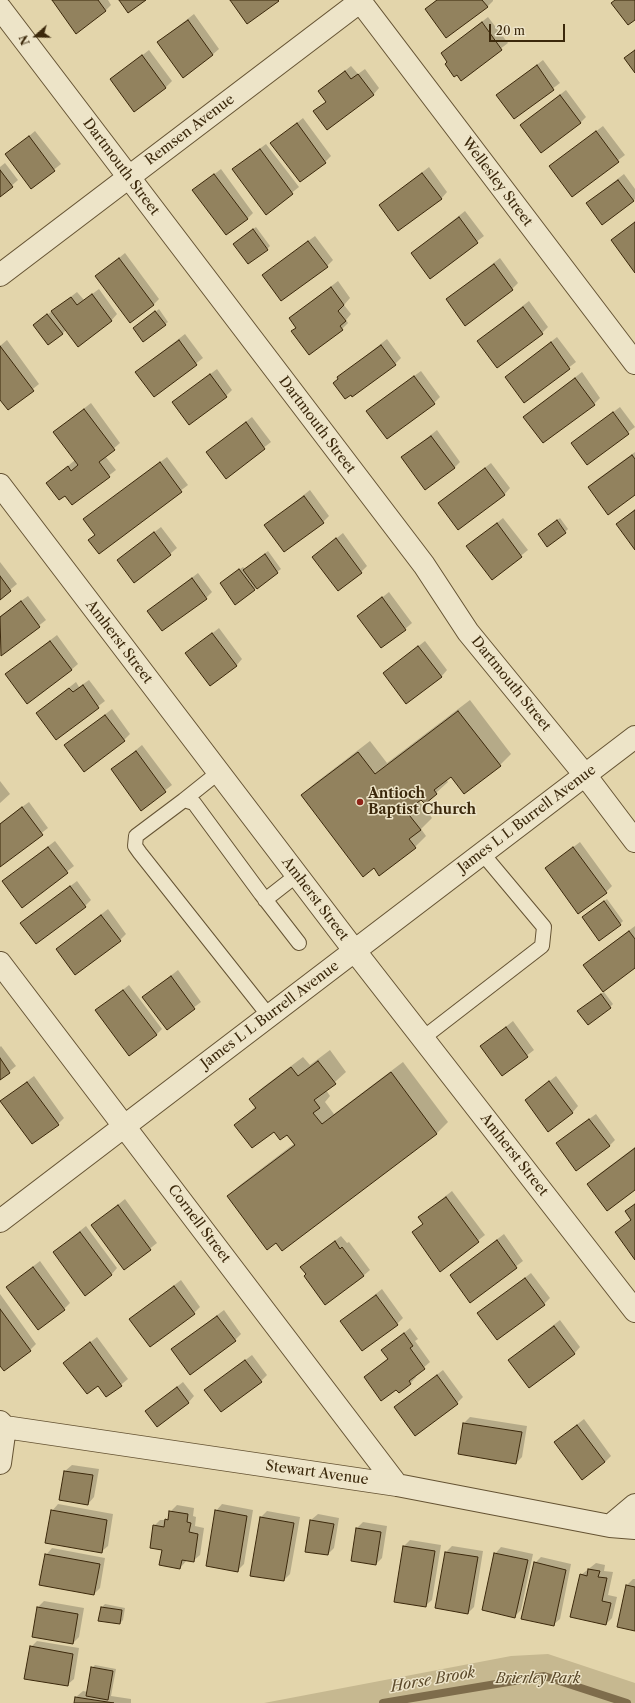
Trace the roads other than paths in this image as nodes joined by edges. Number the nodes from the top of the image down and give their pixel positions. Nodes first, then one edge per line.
1 (361, 1) edge
2 (0, 8) edge
3 (129, 177) junction
4 (0, 275) edge
5 (635, 363) edge
6 (0, 485) edge
7 (635, 737) edge
8 (219, 772) junction
9 (585, 775) junction
10 (184, 800) junction
11 (635, 841) edge
12 (482, 853) junction
13 (297, 875) junction
14 (265, 900) junction
15 (299, 943) dead end
16 (354, 950) junction
17 (0, 963) edge
18 (269, 1016) junction
19 (423, 1038) junction
20 (124, 1126) junction
21 (0, 1221) edge
22 (635, 1311) edge
23 (2, 1424) edge
24 (0, 1463) edge
25 (397, 1485) junction
26 (635, 1505) edge
27 (610, 1526) junction
28 (635, 1528) edge

1 - 3 street, Remsen Avenue
1 - 5 street, Wellesley Street
2 - 3 street, Dartmouth Street
3 - 4 street, Remsen Avenue
3 - 9 street, Dartmouth Street
6 - 8 street, Amherst Street
7 - 9 street, James L L Burrell Avenue
8 - 10 lane
8 - 13 street, Amherst Street
9 - 11 street, Dartmouth Street
9 - 12 street, James L L Burrell Avenue
10 - 14 lane
10 - 18 lane
12 - 16 street, James L L Burrell Avenue
12 - 19 lane
13 - 14 lane
13 - 16 street, Amherst Street
14 - 15 lane
16 - 18 street, James L L Burrell Avenue
16 - 19 street, Amherst Street
17 - 20 street, Cornell Street
18 - 20 street, James L L Burrell Avenue
19 - 22 street, Amherst Street
20 - 21 street, James L L Burrell Avenue
20 - 25 street, Cornell Street
23 - 24 street
23 - 25 street, Stewart Avenue
25 - 27 street, Stewart Avenue
26 - 27 street
27 - 28 street, Stewart Avenue

